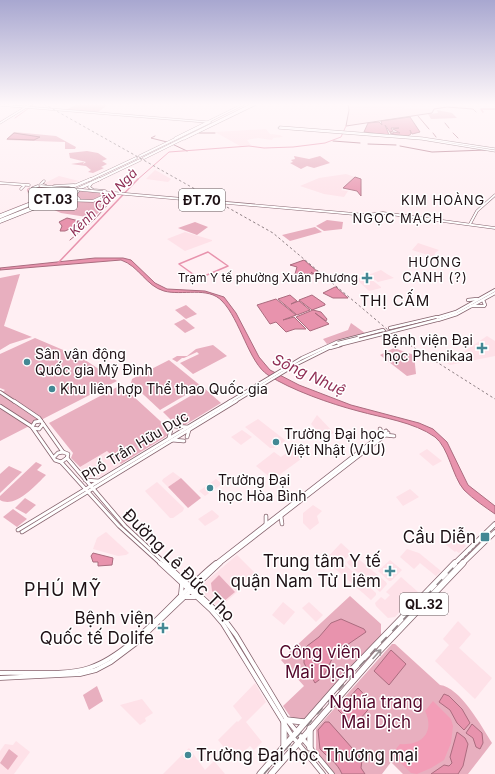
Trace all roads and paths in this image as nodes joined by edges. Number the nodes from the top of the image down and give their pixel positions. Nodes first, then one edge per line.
1 (175, 140) edge
2 (176, 140) edge
3 (176, 140) edge
4 (176, 140) edge
5 (429, 140) edge
6 (170, 143) junction
7 (494, 150) edge
8 (140, 156) dead end
9 (136, 158) joint
10 (144, 158) dead end
11 (140, 160) joint
12 (101, 175) junction
13 (105, 176) junction
14 (88, 180) junction
15 (44, 181) dead end
16 (96, 181) junction
17 (0, 183) edge
18 (77, 184) junction
19 (91, 184) junction
20 (21, 185) junction
21 (31, 185) junction
22 (40, 185) junction
23 (21, 190) dead end
24 (79, 190) junction
25 (106, 192) junction
26 (120, 193) junction
27 (54, 194) junction
28 (495, 195) edge
29 (33, 202) junction
30 (52, 202) junction
31 (4, 217) edge
32 (470, 224) junction
33 (495, 228) edge
34 (495, 291) edge
35 (483, 300) junction
36 (475, 302) junction
37 (469, 306) junction
38 (442, 318) junction
39 (390, 328) dead end
40 (395, 331) dead end
41 (330, 346) junction
42 (0, 392) edge
43 (0, 406) edge
44 (42, 423) junction
45 (174, 426) dead end
46 (32, 427) junction
47 (188, 428) junction
48 (171, 429) dead end
49 (380, 429) dead end
50 (385, 434) junction
51 (394, 436) dead end
52 (187, 438) dead end
53 (170, 439) junction
54 (184, 441) dead end
55 (63, 452) junction
56 (54, 458) junction
57 (67, 458) junction
58 (60, 462) junction
59 (85, 480) junction
60 (100, 482) junction
61 (81, 484) junction
62 (91, 487) junction
63 (87, 490) junction
64 (79, 495) junction
65 (95, 495) junction
66 (266, 516) dead end
67 (281, 516) junction
68 (266, 524) junction
69 (282, 524) dead end
70 (495, 524) edge
71 (18, 530) dead end
72 (22, 532) dead end
73 (495, 532) edge
74 (464, 553) junction
75 (469, 557) junction
76 (444, 572) junction
77 (449, 577) junction
78 (183, 582) junction
79 (197, 582) junction
80 (433, 584) junction
81 (439, 588) junction
82 (190, 589) junction
83 (197, 595) junction
84 (182, 596) junction
85 (359, 662) junction
86 (365, 667) junction
87 (354, 668) junction
88 (0, 673) edge
89 (359, 673) junction
90 (0, 678) edge
91 (284, 719) junction
92 (304, 722) junction
93 (310, 728) junction
94 (294, 734) junction
95 (299, 740) junction
96 (284, 746) junction
97 (310, 748) junction
98 (260, 774) edge
99 (270, 774) edge
100 (324, 774) edge
101 (332, 774) edge

1 - 6 main road
2 - 6 highway
3 - 6 highway
4 - 6 main road
5 - 7 main road
6 - 8 highway
6 - 10 highway
9 - 12 highway, CT.03
9 - 14 main road
11 - 13 highway, CT.03
11 - 16 main road
12 - 14 highway
12 - 31 highway, CT.03
13 - 16 highway
13 - 31 highway, CT.03
14 - 18 main road
15 - 18 main road
16 - 19 main road
17 - 20 main road, ĐT.70
18 - 27 main road
19 - 24 main road
19 - 25 main road
20 - 21 main road, ĐT.70
20 - 23 main road
21 - 22 main road, ĐT.70
21 - 29 main road
22 - 25 main road, ĐT.70, bridge
22 - 27 main road
24 - 25 main road
24 - 30 main road
25 - 26 main road, ĐT.70
25 - 26 main road, ĐT.70
25 - 30 main road
26 - 32 main road, ĐT.70
27 - 29 main road
28 - 32 main road
29 - 31 main road
30 - 31 main road
32 - 33 main road, ĐT.70
34 - 35 main road
34 - 36 main road
35 - 36 main road
35 - 37 main road
36 - 37 main road
36 - 37 main road
37 - 38 main road
38 - 39 main road
38 - 40 main road
38 - 41 main road, bridge
41 - 41 main road
41 - 47 main road, Phố Trần Hữu Dực
42 - 44 main road
43 - 46 main road
44 - 46 main road
44 - 46 main road
44 - 55 main road
45 - 47 main road
46 - 56 main road
47 - 52 main road
47 - 53 main road, Phố Trần Hữu Dực
48 - 53 main road
49 - 50 main road
50 - 51 main road
50 - 67 main road
50 - 68 main road
53 - 54 main road
53 - 60 main road, Phố Trần Hữu Dực
55 - 56 main road
55 - 57 main road, Đường Lê Đức Thọ
56 - 58 main road, Đường Lê Đức Thọ
57 - 58 main road
57 - 59 main road, Đường Lê Đức Thọ
58 - 61 main road, Đường Lê Đức Thọ
59 - 60 main road
59 - 61 main road
59 - 62 main road, Đường Lê Đức Thọ
60 - 62 main road, Phố Trần Hữu Dực
60 - 65 main road
61 - 63 main road, Đường Lê Đức Thọ
61 - 64 main road
62 - 63 main road, Phố Trần Hữu Dực
62 - 65 main road, Đường Lê Đức Thọ
63 - 64 main road, Phố Trần Hữu Dực
63 - 65 main road, Đường Lê Đức Thọ
64 - 65 main road
64 - 71 main road, Phố Trần Hữu Dực
64 - 72 main road, Phố Trần Hữu Dực
65 - 78 main road, Đường Lê Đức Thọ
66 - 68 main road
67 - 69 main road
67 - 79 main road
68 - 79 main road
70 - 74 highway, QL.32
73 - 75 highway, QL.32
74 - 75 highway
74 - 76 highway, QL.32
75 - 77 highway, QL.32
76 - 77 highway
76 - 80 highway, QL.32
77 - 81 highway, QL.32
78 - 79 main road
78 - 82 main road, Đường Lê Đức Thọ
78 - 84 main road
79 - 82 main road
79 - 83 main road
80 - 81 highway
80 - 85 highway, QL.32
86 -> 81 highway, QL.32
82 - 83 main road, Đường Lê Đức Thọ
82 - 84 main road
83 - 84 main road
83 - 91 main road, Đường Lê Đức Thọ
84 - 88 main road
84 - 90 main road
85 - 86 highway
85 - 87 highway, QL.32
86 - 89 highway, QL.32
87 - 89 highway
87 - 92 highway, QL.32
89 - 93 highway, QL.32
91 - 92 highway
91 - 94 main road, Đường Lê Đức Thọ
91 - 96 highway
92 - 94 highway, QL.32
93 - 95 highway, QL.32
93 - 97 highway
94 - 95 main road, Đường Lê Đức Thọ
94 - 96 highway, QL.32
95 - 97 main road
95 - 99 highway, QL.32
95 - 100 main road
96 - 98 highway, QL.32
97 - 101 main road

